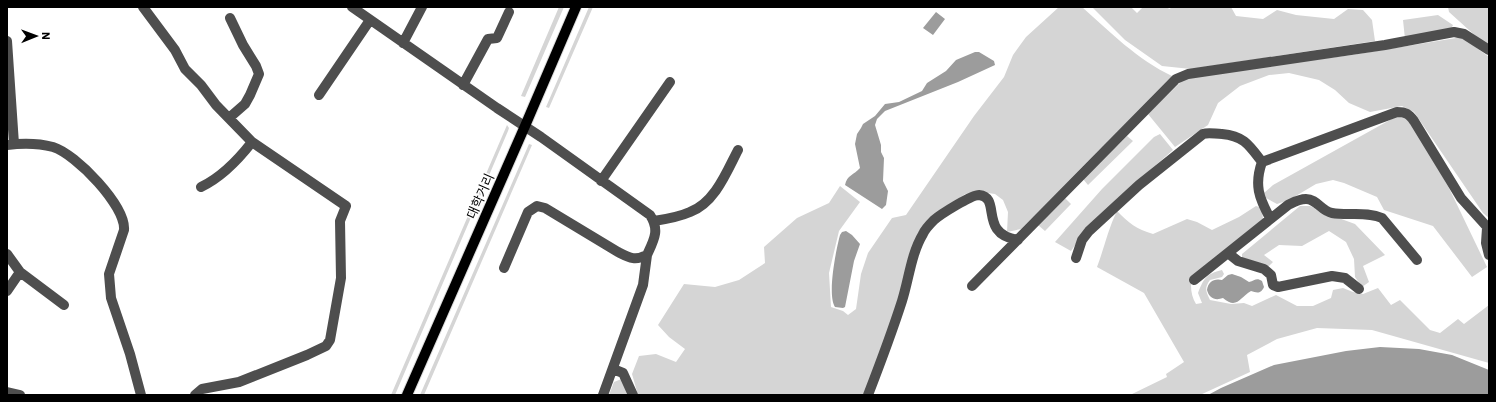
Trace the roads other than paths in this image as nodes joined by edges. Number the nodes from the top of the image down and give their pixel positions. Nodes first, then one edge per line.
1 (143, 7) edge
2 (352, 7) edge
3 (422, 7) edge
4 (576, 7) edge
5 (509, 12) dead end
6 (230, 18) dead end
7 (370, 20) junction
8 (7, 41) edge
9 (403, 43) junction
10 (1489, 50) edge
11 (670, 82) dead end
12 (463, 85) junction
13 (320, 95) dead end
14 (229, 118) junction
15 (525, 126) junction
16 (252, 142) junction
17 (10, 144) edge
18 (738, 150) dead end
19 (1262, 162) junction
20 (601, 181) junction
21 (201, 187) dead end
22 (1270, 218) junction
23 (654, 222) junction
24 (1488, 229) edge
25 (1018, 240) junction
26 (1228, 253) junction
27 (7, 254) edge
28 (648, 255) junction
29 (1489, 255) edge
30 (1076, 258) dead end
31 (1417, 260) dead end
32 (504, 268) dead end
33 (20, 272) junction
34 (1194, 280) dead end
35 (972, 286) dead end
36 (1359, 289) dead end
37 (7, 291) edge
38 (64, 305) dead end
39 (613, 368) junction
40 (7, 392) edge
41 (20, 395) edge
42 (141, 395) edge
43 (196, 395) edge
44 (407, 395) edge
45 (603, 395) edge
46 (634, 395) edge
47 (868, 395) edge

1 - 14 street
2 - 7 street
3 - 9 street
4 - 15 main road, 대학거리
5 - 12 street
6 - 14 street
7 - 9 street
7 - 13 street
8 - 17 street
9 - 12 street
10 - 25 street
11 - 20 street
12 - 15 street
14 - 16 street
15 - 20 street
15 - 44 main road, 대학거리
16 - 21 street
16 - 43 street
17 - 42 street
18 - 23 street
19 - 22 street
19 - 24 street
19 - 30 street
20 - 23 street
22 - 26 street
22 - 31 street
23 - 28 street
24 - 29 street
25 - 35 street
25 - 47 street
26 - 34 street
26 - 36 street
27 - 33 street
28 - 32 street
28 - 39 street
33 - 37 street
33 - 38 street
39 - 45 street
39 - 46 street
40 - 41 street

